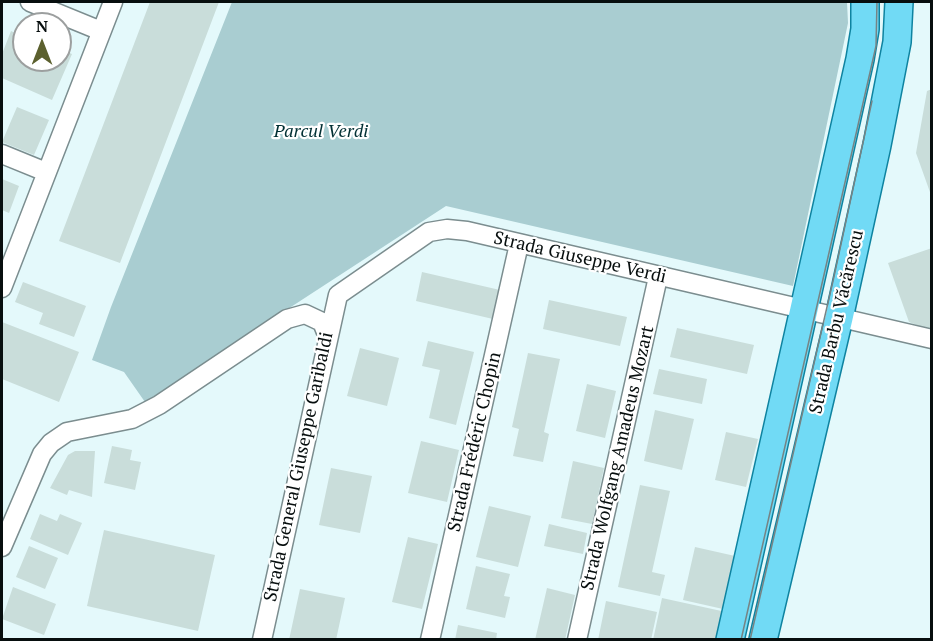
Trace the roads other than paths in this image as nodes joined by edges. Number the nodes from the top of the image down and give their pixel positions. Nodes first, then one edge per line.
1 (30, 2) edge
2 (112, 2) edge
3 (866, 2) edge
4 (899, 2) edge
5 (101, 31) junction
6 (2, 154) edge
7 (46, 172) junction
8 (519, 244) junction
9 (658, 277) junction
10 (2, 288) edge
11 (338, 295) joint
12 (805, 310) junction
13 (839, 318) junction
14 (328, 337) junction
15 (932, 339) edge
16 (2, 547) edge
17 (262, 639) edge
18 (430, 639) edge
19 (577, 639) edge
20 (730, 639) edge
21 (763, 639) edge

1 - 5 street
2 - 5 street
3 - 12 main road, Strada Barbu Văcărescu
4 - 13 main road, Strada Barbu Văcărescu
5 - 7 street
6 - 7 street
7 - 10 street
8 - 9 street, Strada Giuseppe Verdi
8 - 11 street, Strada Giuseppe Verdi
8 - 18 street, Strada Frédéric Chopin
9 - 12 street, Strada Giuseppe Verdi
9 - 19 street, Strada Wolfgang Amadeus Mozart
11 - 14 street, Strada General Giuseppe Garibaldi
12 - 13 street, Strada Giuseppe Verdi
12 - 20 main road, Strada Barbu Văcărescu
13 - 15 street, Strada Giuseppe Verdi
13 - 21 main road, Strada Barbu Văcărescu
14 - 16 street
14 - 17 street, Strada General Giuseppe Garibaldi

